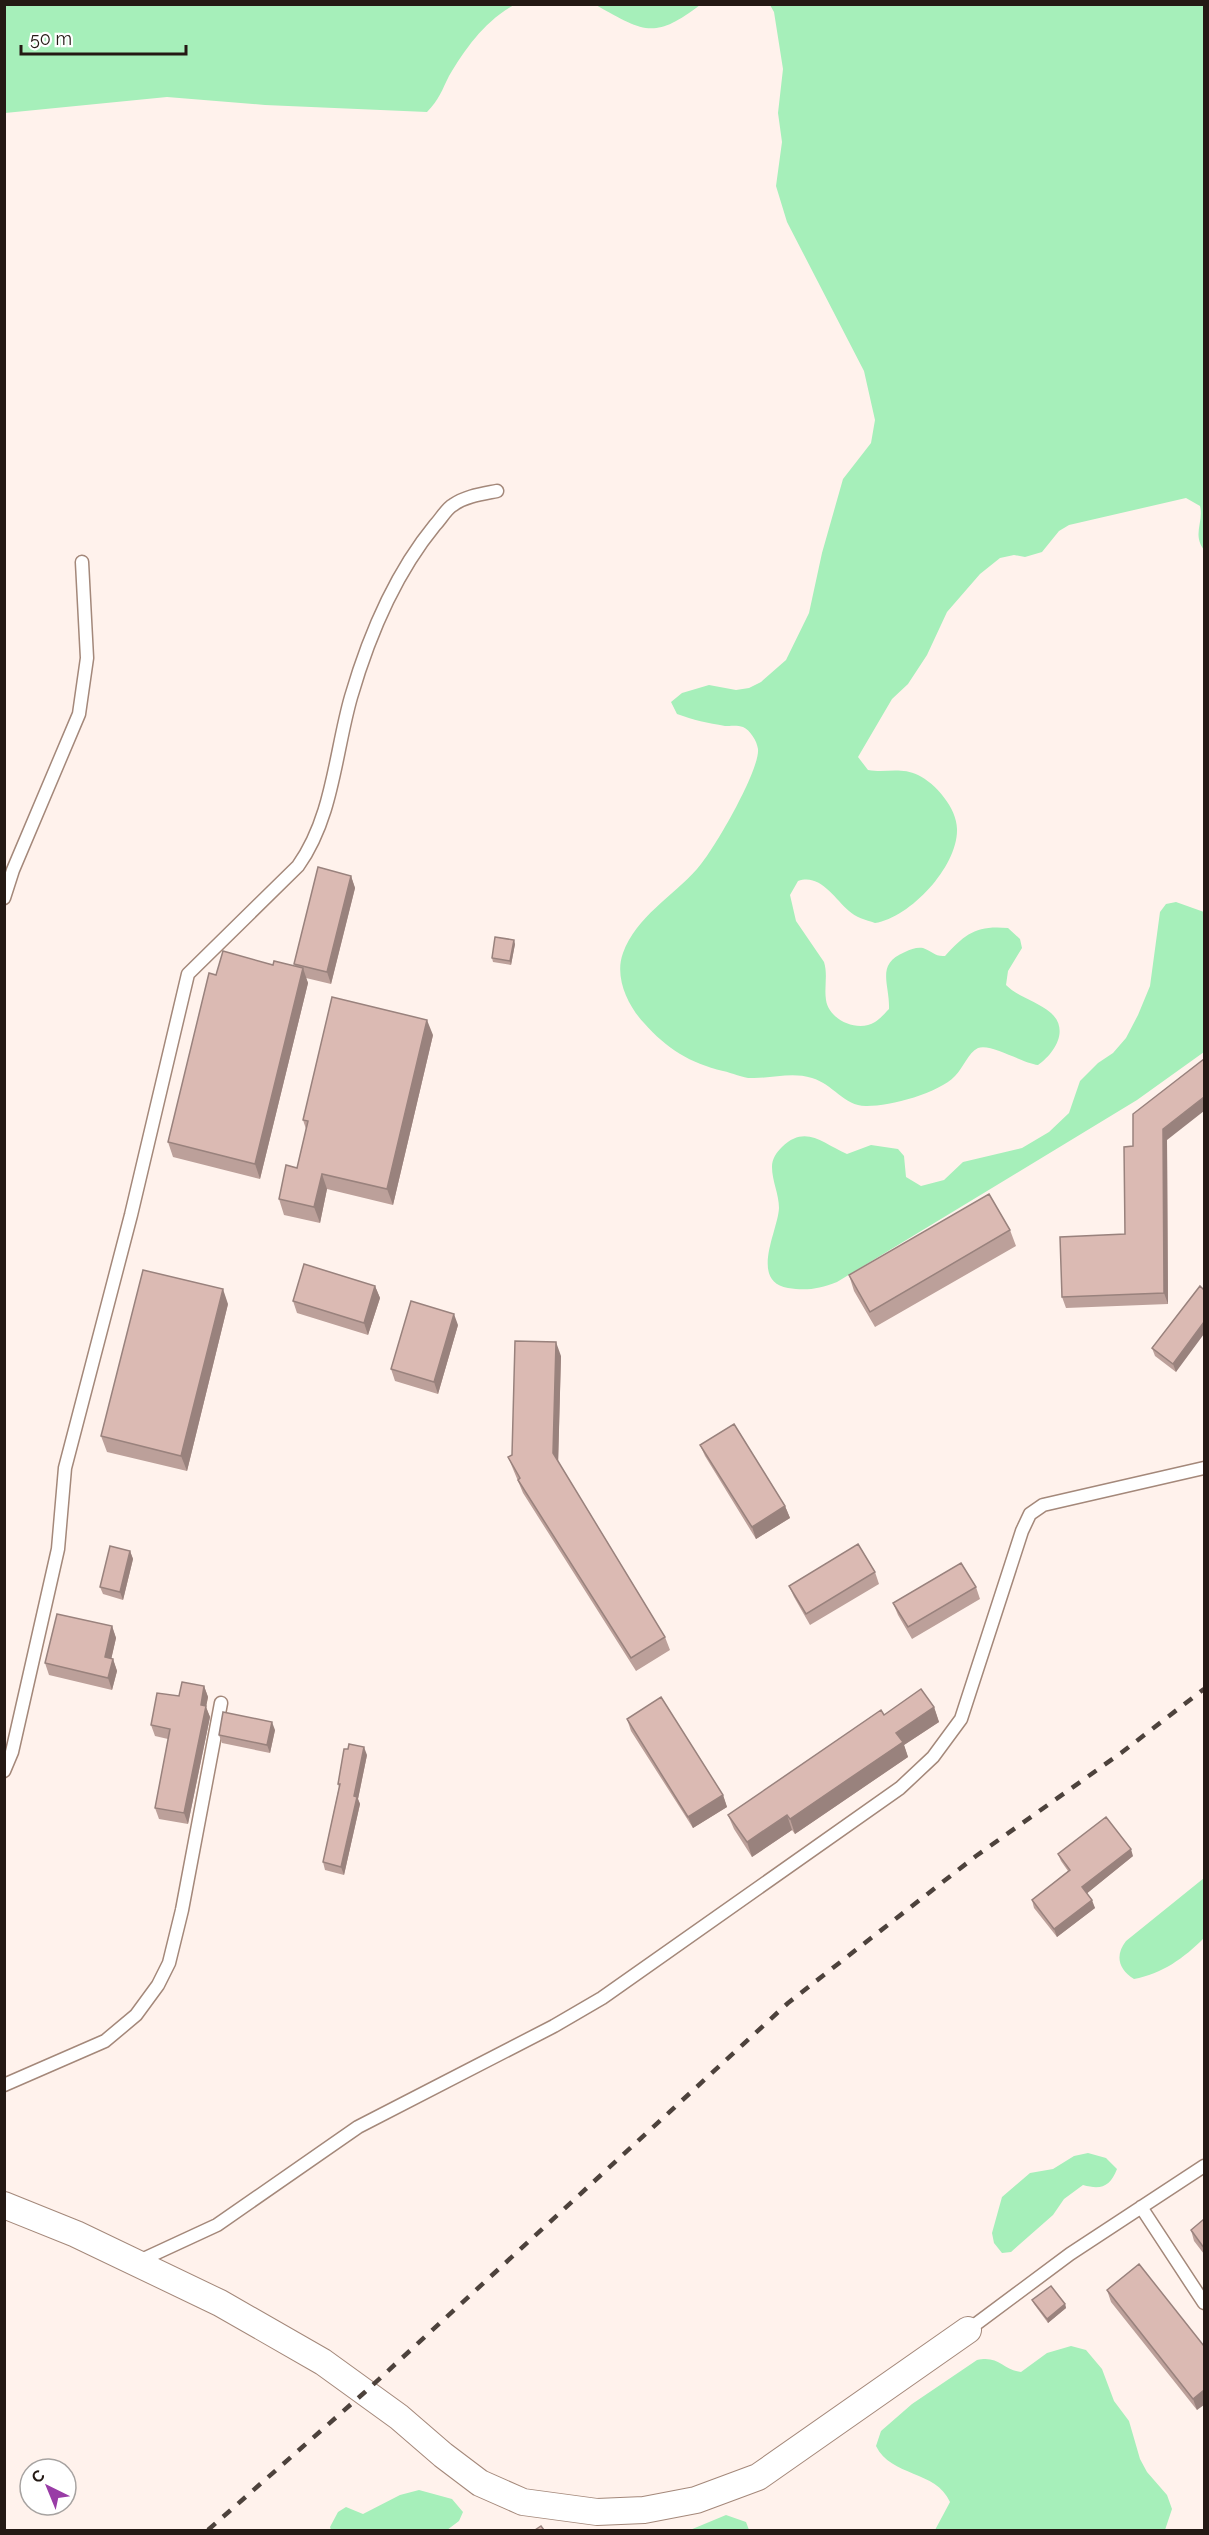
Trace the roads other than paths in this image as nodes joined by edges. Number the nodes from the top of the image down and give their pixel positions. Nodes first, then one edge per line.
1 (497, 491) dead end
2 (82, 562) dead end
3 (4, 898) edge
4 (1204, 1468) edge
5 (221, 1703) dead end
6 (4, 1771) edge
7 (4, 2085) edge
8 (1204, 2166) edge
9 (4, 2205) edge
10 (1141, 2207) junction
11 (135, 2263) junction
12 (1204, 2303) edge
13 (968, 2330) joint

1 - 6 lane
2 - 3 lane
4 - 11 lane
5 - 7 lane
8 - 10 lane
9 - 11 street
10 - 12 lane
10 - 13 lane
11 - 13 street

